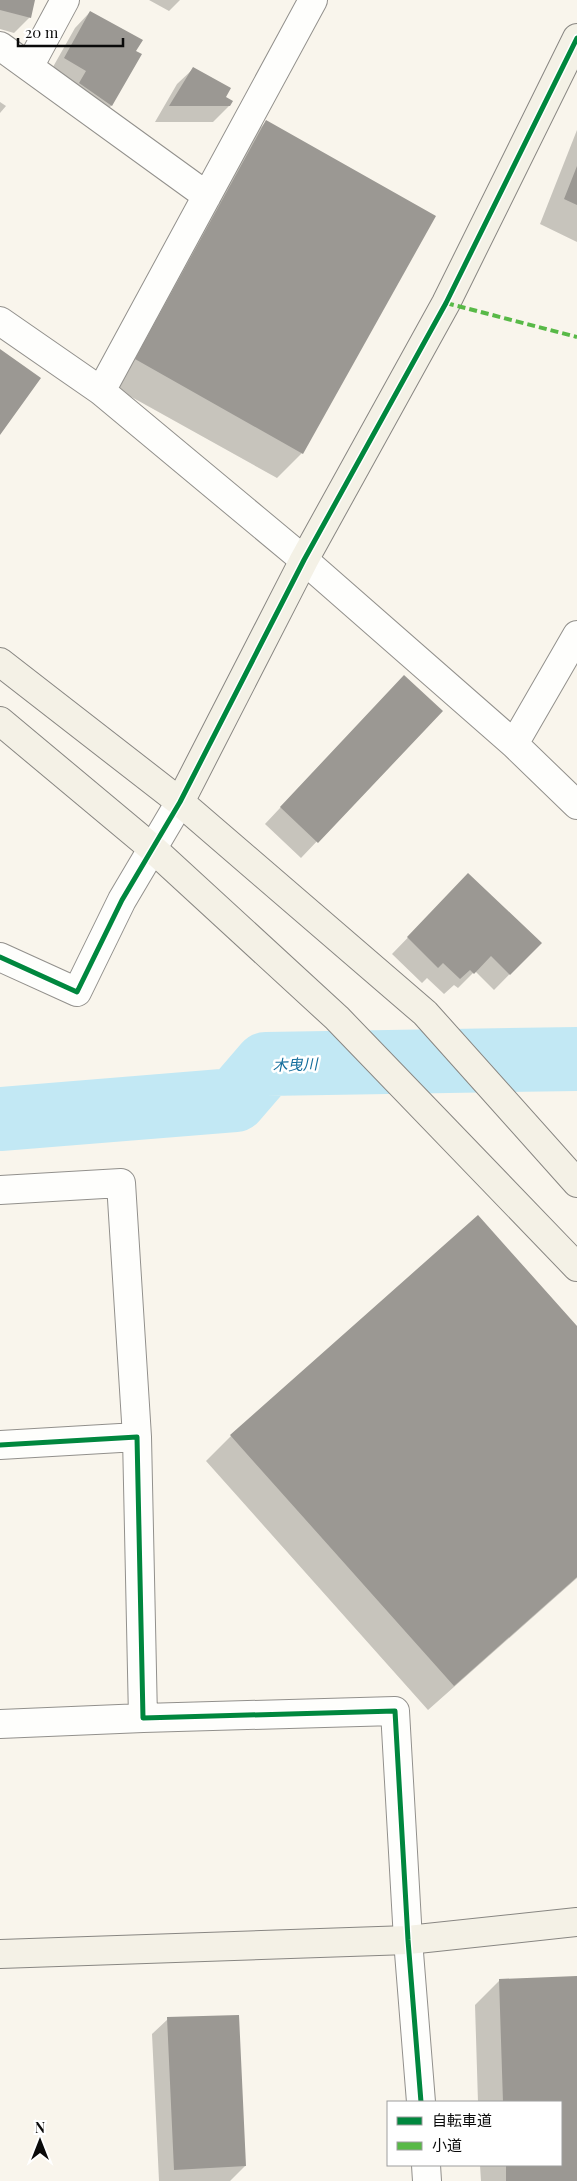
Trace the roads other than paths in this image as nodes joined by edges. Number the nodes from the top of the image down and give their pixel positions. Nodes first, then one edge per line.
1 (65, 0) edge
2 (313, 0) edge
3 (577, 38) edge
4 (0, 46) edge
5 (29, 67) junction
6 (207, 196) junction
7 (0, 321) edge
8 (101, 391) junction
9 (304, 560) junction
10 (577, 635) edge
11 (0, 662) edge
12 (0, 721) edge
13 (514, 744) junction
14 (180, 802) junction
15 (577, 805) edge
16 (152, 848) junction
17 (0, 957) edge
18 (577, 1183) edge
19 (0, 1190) edge
20 (577, 1267) edge
21 (137, 1437) junction
22 (0, 1445) edge
23 (143, 1718) junction
24 (0, 1724) edge
25 (577, 1922) edge
26 (408, 1940) junction
27 (0, 1954) edge
28 (421, 2101) edge
29 (426, 2166) edge
30 (427, 2181) edge

1 - 5 street
2 - 6 street
3 - 9 street
4 - 5 street
5 - 6 street
6 - 8 street
7 - 8 street
8 - 9 street
9 - 13 street
9 - 14 street
10 - 13 street
11 - 14 street
12 - 16 street
13 - 15 street
14 - 16 street
14 - 18 street
16 - 17 street
16 - 20 street
19 - 21 street
21 - 22 street
21 - 23 street
23 - 24 street
23 - 26 street
25 - 26 street
26 - 27 street
26 - 28 street
29 - 30 street

